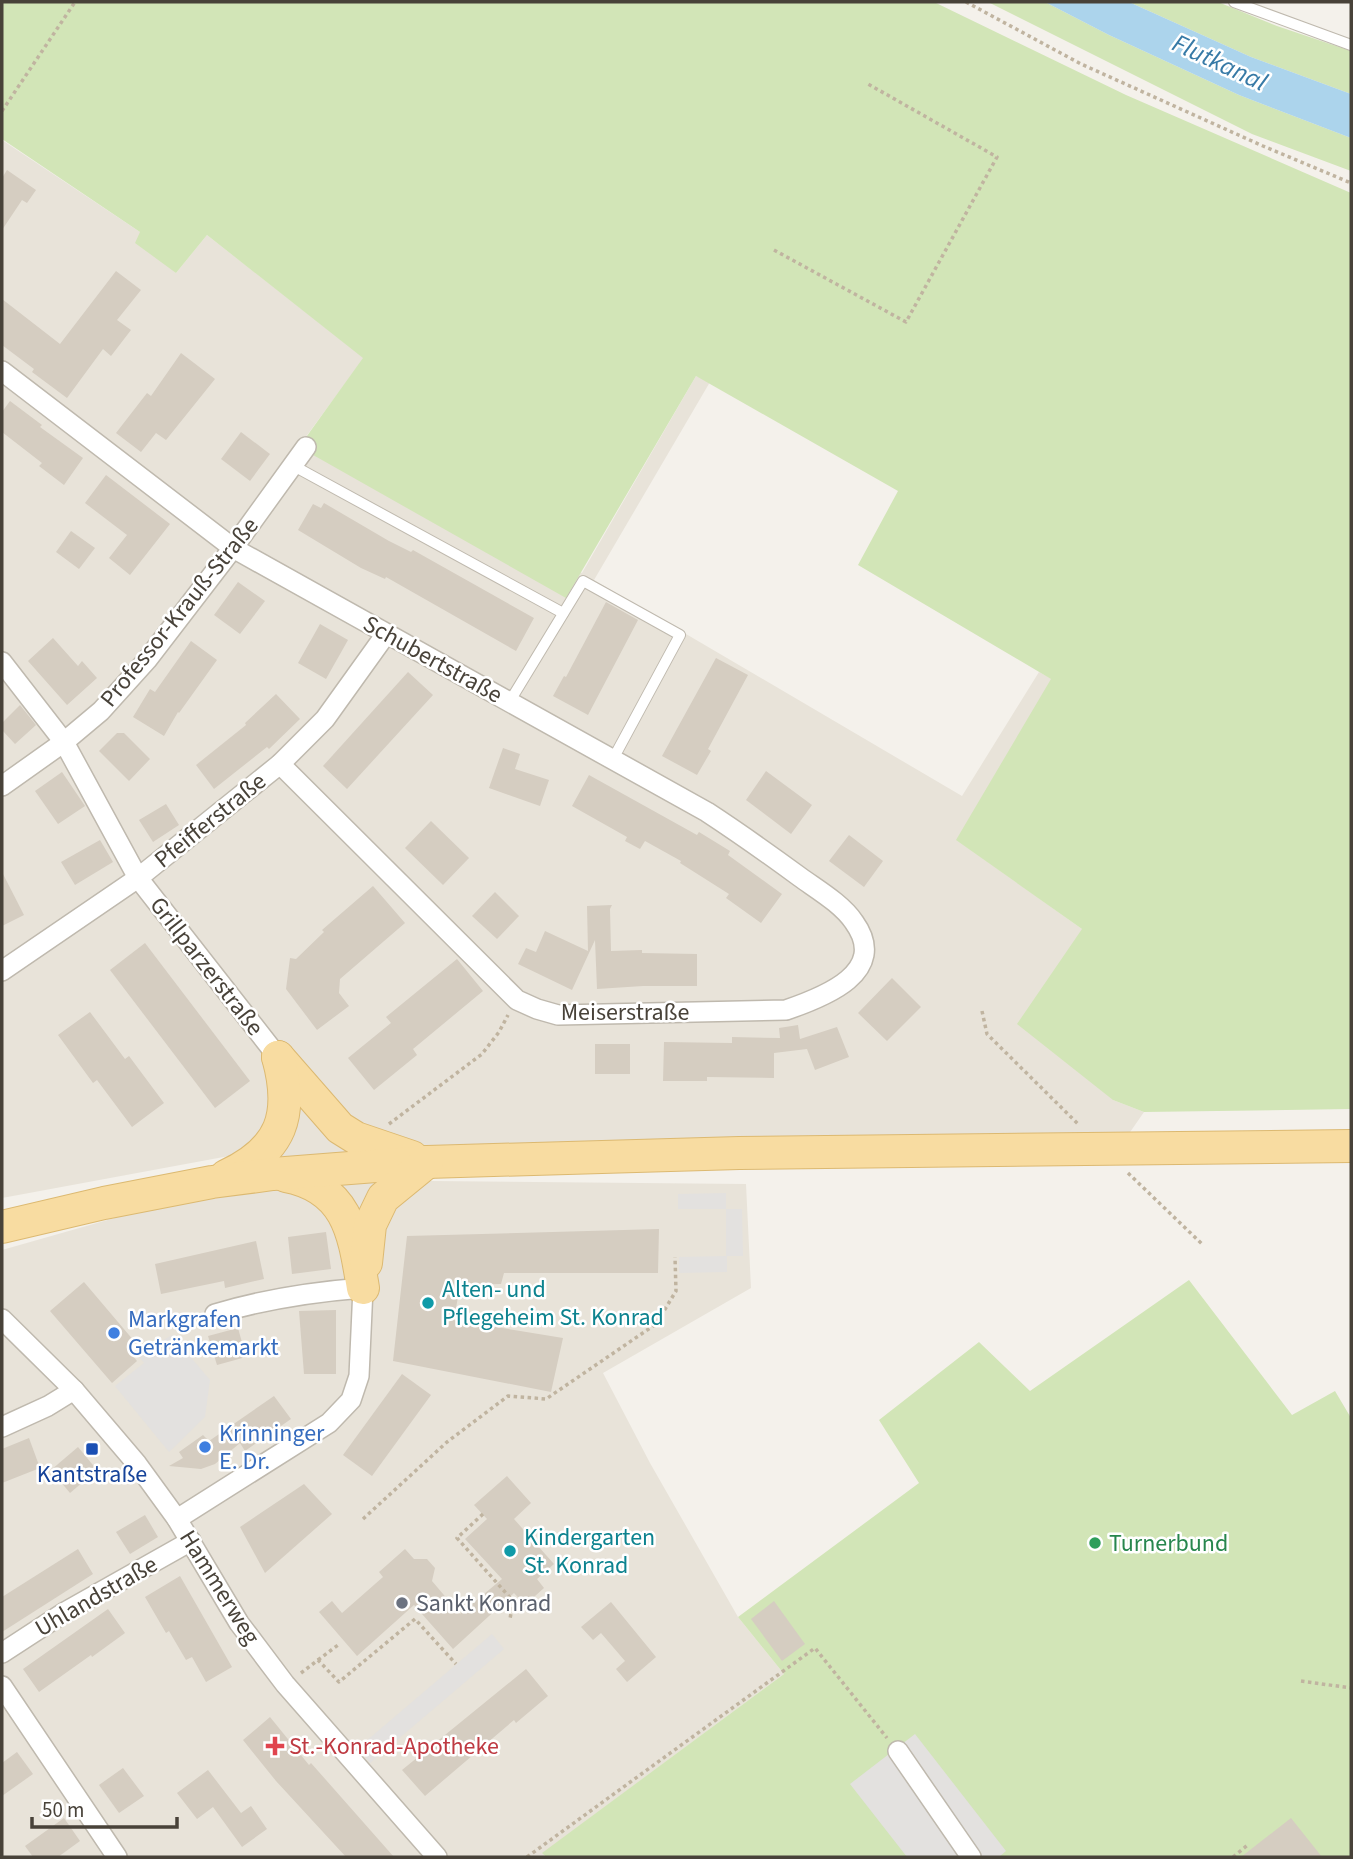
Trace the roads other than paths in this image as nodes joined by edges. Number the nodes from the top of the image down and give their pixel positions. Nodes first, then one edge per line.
1 (1234, 2) edge
2 (1351, 45) edge
3 (2, 371) edge
4 (306, 447) dead end
5 (292, 465) junction
6 (233, 548) junction
7 (563, 613) junction
8 (386, 634) junction
9 (2, 662) edge
10 (510, 701) junction
11 (64, 742) junction
12 (613, 759) junction
13 (280, 764) junction
14 (2, 786) edge
15 (138, 878) junction
16 (865, 940) joint
17 (2, 971) edge
18 (278, 1057) junction
19 (1351, 1146) edge
20 (427, 1162) junction
21 (273, 1174) junction
22 (212, 1182) junction
23 (2, 1227) edge
24 (363, 1288) junction
25 (215, 1314) dead end
26 (2, 1319) edge
27 (74, 1390) junction
28 (2, 1427) edge
29 (177, 1519) junction
30 (191, 1541) junction
31 (2, 1653) edge
32 (2, 1686) edge
33 (898, 1751) road end
34 (117, 1857) edge
35 (437, 1857) edge
36 (971, 1857) edge

1 - 2 lane
3 - 6 street, Schubertstraße
4 - 5 street, Professor-Krauß-Straße
5 - 6 street, Professor-Krauß-Straße
5 - 7 lane
6 - 8 street, Schubertstraße
6 - 11 street, Professor-Krauß-Straße
7 - 10 lane
7 - 12 lane
8 - 10 street, Schubertstraße
8 - 13 street, Pfeifferstraße
9 - 11 street, Grillparzerstraße
10 - 12 street, Schubertstraße
11 - 14 street, Professor-Krauß-Straße
11 - 15 street, Grillparzerstraße
12 - 16 street, Schubertstraße
13 - 15 street, Pfeifferstraße
13 - 16 street, Meiserstraße
15 - 17 street, Pfeifferstraße
15 - 18 street, Grillparzerstraße
18 - 20 main road
18 - 22 main road
19 - 20 main road
20 - 21 main road
20 - 24 main road
21 - 22 main road
21 - 24 main road
22 - 23 main road
24 - 25 street
24 - 29 street
26 - 27 street, Hammerweg
27 - 28 street
27 - 29 street, Hammerweg
29 - 30 street, Hammerweg
30 - 31 street, Uhlandstraße
30 - 35 street, Hammerweg
32 - 34 street
33 - 36 street

